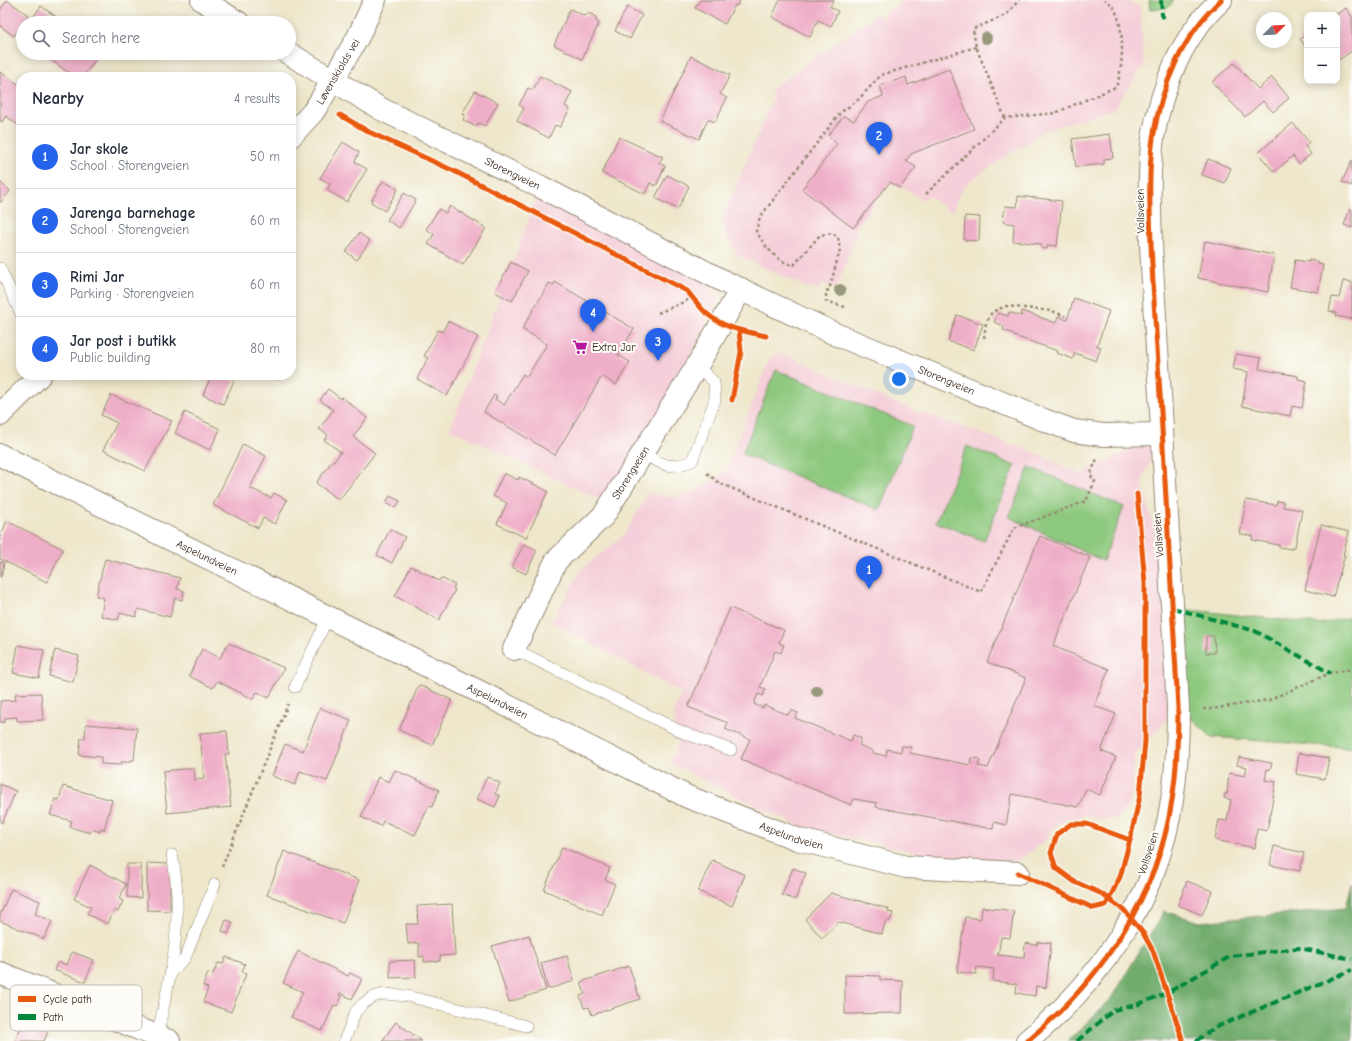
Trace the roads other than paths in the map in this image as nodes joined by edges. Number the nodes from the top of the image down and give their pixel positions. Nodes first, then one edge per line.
1 (202, 0) edge
2 (375, 0) edge
3 (1221, 0) edge
4 (228, 16) edge
5 (296, 58) edge
6 (333, 81) junction
7 (296, 131) edge
8 (0, 268) edge
9 (741, 289) junction
10 (16, 303) edge
11 (697, 366) junction
12 (35, 380) edge
13 (0, 415) edge
14 (1162, 434) junction
15 (642, 453) junction
16 (0, 455) edge
17 (328, 617) junction
18 (514, 649) joint
19 (295, 687) road end
20 (731, 750) dead end
21 (172, 854) dead end
22 (1018, 873) dead end
23 (215, 884) road end
24 (172, 971) junction
25 (0, 973) edge
26 (30, 985) edge
27 (526, 1026) dead end
28 (142, 1030) edge
29 (163, 1039) edge
30 (344, 1041) edge
31 (1027, 1041) edge

1 - 4 main road
2 - 6 main road, Løvenskiolds vei
3 - 14 main road, Vollsveien
5 - 6 main road, Storengveien
6 - 7 main road, Løvenskiolds vei
6 - 9 main road, Storengveien
8 - 10 lane
9 - 11 main road, Storengveien
9 - 14 main road, Storengveien
11 - 15 main road, Storengveien
11 - 15 lane
12 - 13 main road
14 - 31 main road, Vollsveien
15 - 18 main road, Storengveien
16 - 17 main road, Aspelundveien
17 - 19 lane
17 - 22 main road, Aspelundveien
18 - 20 lane
21 - 24 lane
23 - 24 lane
24 - 29 lane
25 - 26 main road
27 - 30 lane
28 - 29 main road

